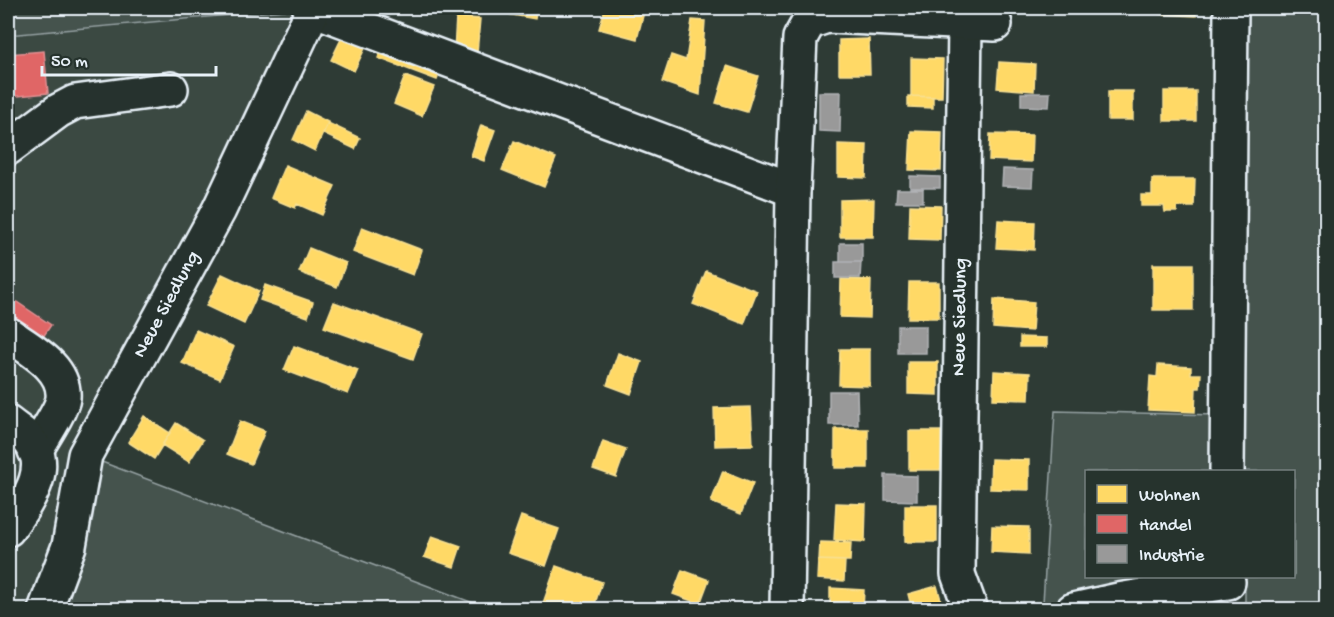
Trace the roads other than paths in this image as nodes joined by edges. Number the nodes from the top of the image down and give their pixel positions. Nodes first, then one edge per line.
1 (314, 8) edge
2 (1232, 8) edge
3 (928, 14) edge
4 (171, 89) dead end
5 (8, 148) edge
6 (793, 190) junction
7 (8, 334) edge
8 (8, 423) edge
9 (35, 452) junction
10 (1227, 470) edge
11 (8, 529) edge
12 (1229, 589) edge
13 (45, 609) edge
14 (787, 609) edge
15 (972, 609) edge
16 (1073, 609) edge

1 - 6 street, Neue Siedlung
1 - 13 street, Neue Siedlung
2 - 10 street
3 - 6 street, Neue Siedlung
3 - 15 street, Neue Siedlung
4 - 5 street
6 - 14 street, Neue Siedlung
7 - 9 street
8 - 9 street
9 - 11 street
12 - 16 street

